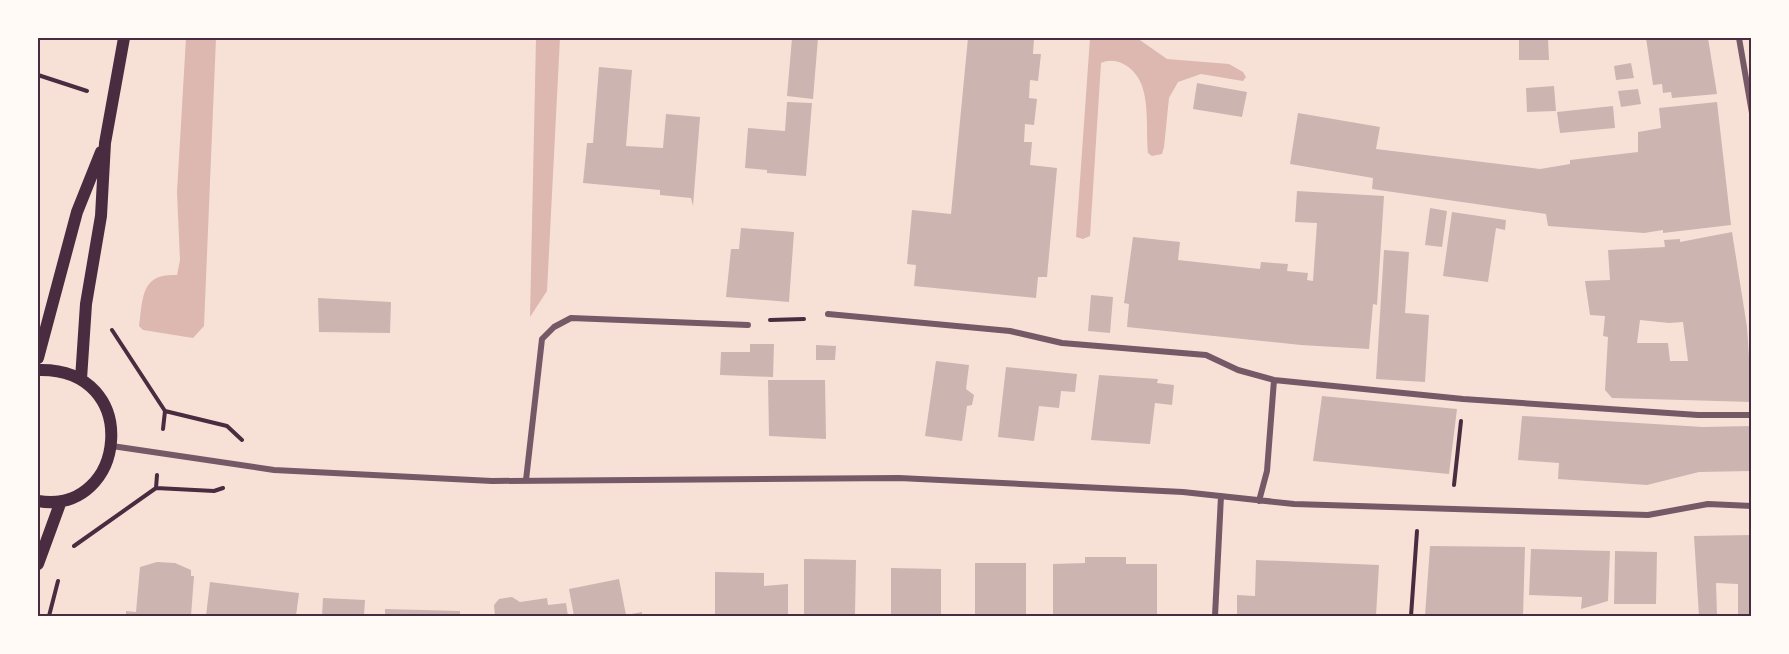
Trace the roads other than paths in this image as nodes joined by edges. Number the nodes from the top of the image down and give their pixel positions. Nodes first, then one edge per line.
1 (124, 38) edge
2 (1739, 38) edge
3 (1752, 113) edge
4 (105, 143) junction
5 (828, 314) road end
6 (748, 325) road end
7 (38, 358) edge
8 (38, 370) edge
9 (81, 379) junction
10 (1274, 380) junction
11 (1752, 415) edge
12 (112, 446) junction
13 (526, 480) junction
14 (1221, 496) junction
15 (38, 501) edge
16 (61, 501) junction
17 (1259, 501) junction
18 (1752, 506) edge
19 (38, 564) edge
20 (1215, 616) edge

1 - 4 main road
2 - 3 street
4 - 7 main road
4 - 9 main road
5 - 10 street
6 - 13 street
8 - 9 main road
9 - 12 main road
10 - 11 street
10 - 17 street
12 - 13 street
12 - 16 main road
13 - 14 street
14 - 17 street
14 - 20 street
15 - 16 main road
16 - 19 main road
17 - 18 street

